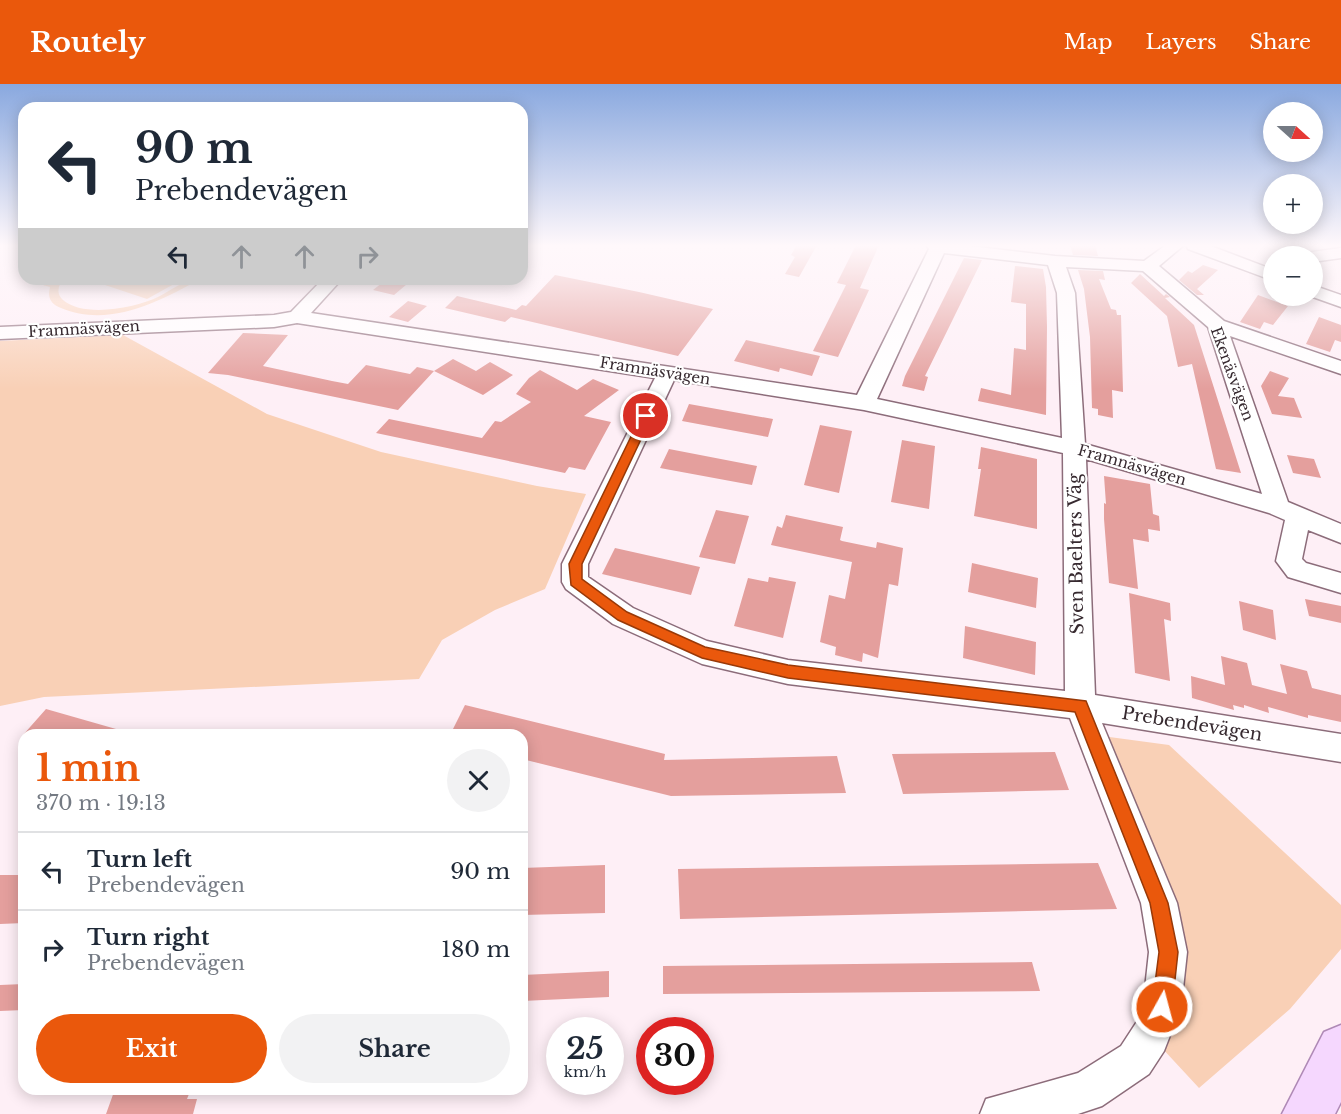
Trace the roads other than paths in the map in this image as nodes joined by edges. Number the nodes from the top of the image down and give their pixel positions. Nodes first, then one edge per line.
1 (320, 293) edge
2 (914, 293) edge
3 (1066, 293) edge
4 (1180, 293) edge
5 (1323, 294) edge
6 (1341, 301) edge
7 (297, 317) junction
8 (1217, 325) junction
9 (0, 333) edge
10 (1341, 368) edge
11 (667, 373) junction
12 (864, 403) junction
13 (1074, 448) junction
14 (1288, 511) junction
15 (1341, 534) edge
16 (1341, 583) edge
17 (1080, 706) junction
18 (1341, 748) edge
19 (1341, 1049) edge
20 (1001, 1114) edge
21 (1308, 1114) edge

1 - 7 street
2 - 12 street
3 - 13 street, Sven Baelters Väg
4 - 8 street, Ekenäsvägen
5 - 6 street
7 - 9 street, Framnäsvägen
7 - 11 street, Framnäsvägen
8 - 10 street
8 - 14 street, Ekenäsvägen
11 - 12 street, Framnäsvägen
11 - 17 street, Prebendevägen
12 - 13 street, Framnäsvägen
13 - 14 street, Framnäsvägen
13 - 17 street, Sven Baelters Väg
14 - 15 street, Framnäsvägen
14 - 16 street
17 - 18 street, Prebendevägen
17 - 20 street
19 - 21 main road

